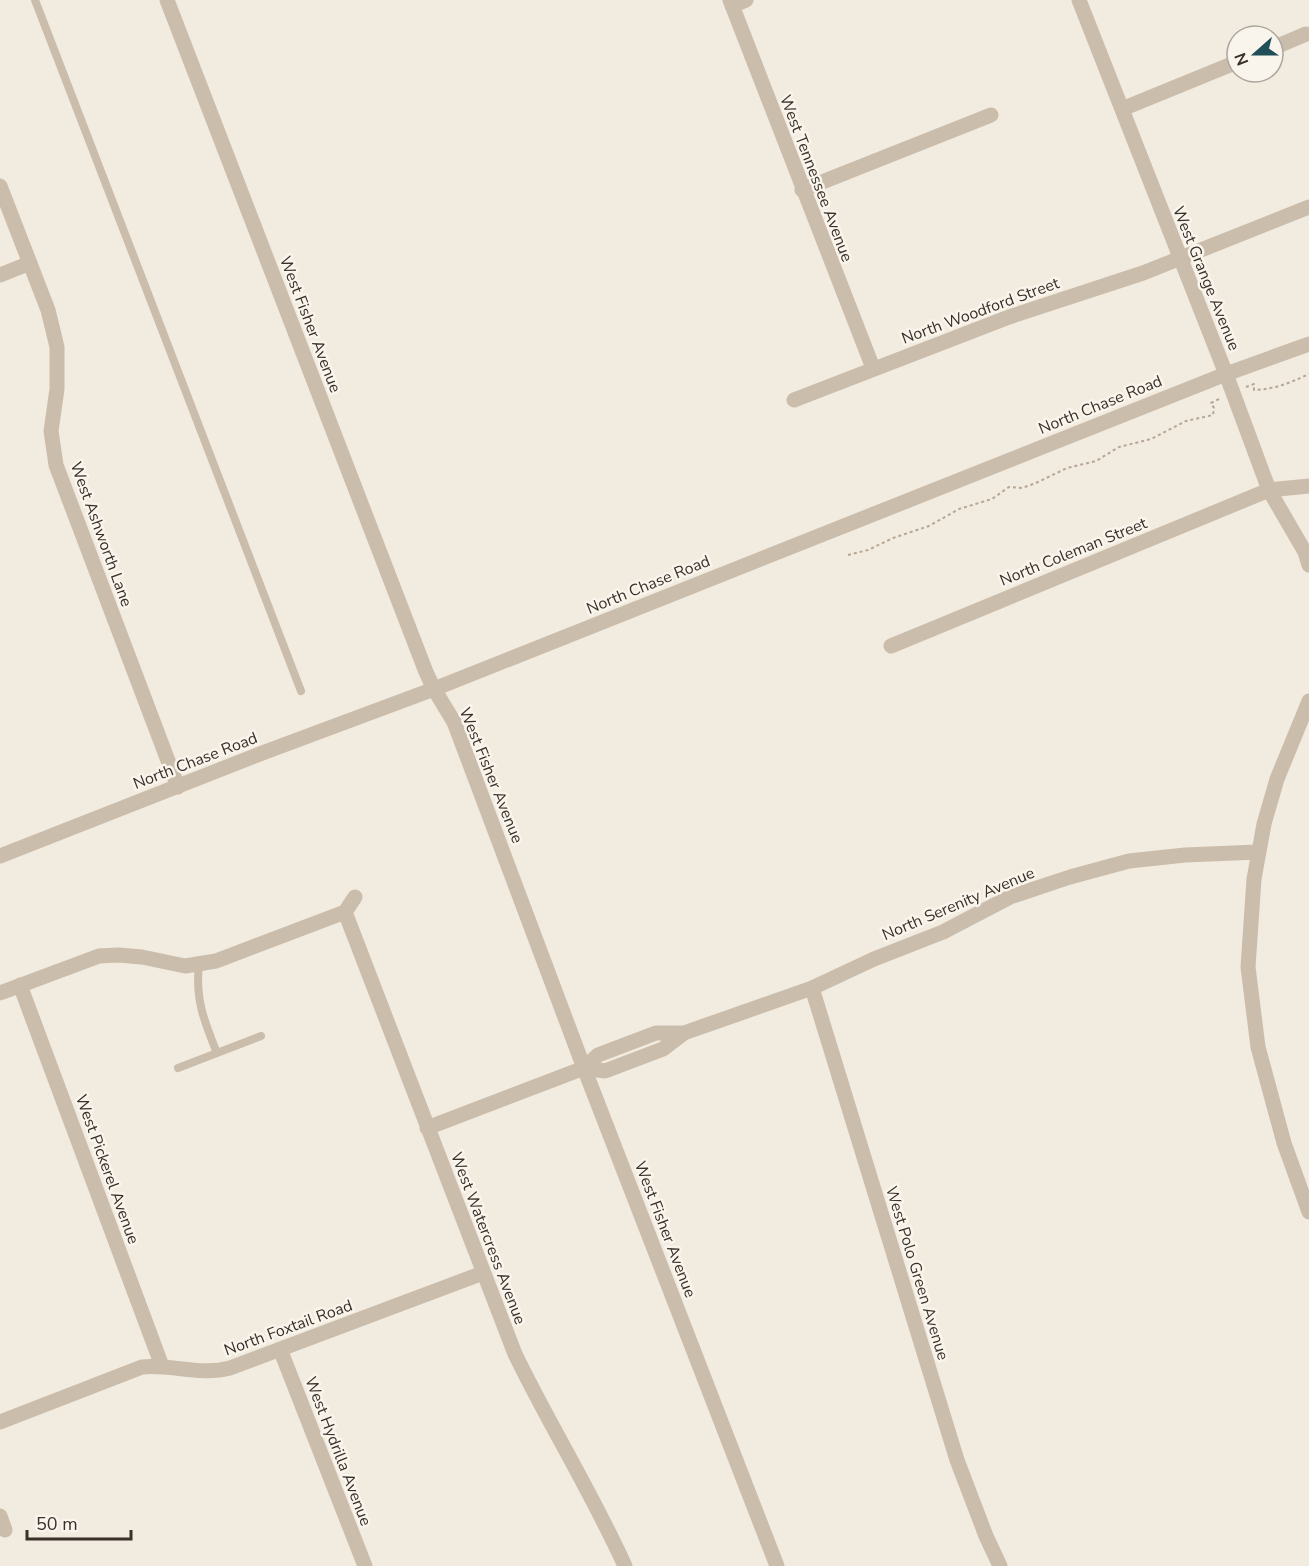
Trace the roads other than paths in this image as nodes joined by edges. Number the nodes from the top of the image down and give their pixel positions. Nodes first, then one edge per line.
1 (35, 0) edge
2 (167, 0) edge
3 (1079, 0) edge
4 (736, 2) edge
5 (1306, 34) dead end
6 (1285, 43) edge
7 (1225, 67) edge
8 (1122, 109) junction
9 (991, 116) dead end
10 (0, 186) edge
11 (802, 190) junction
12 (1309, 207) edge
13 (1179, 258) junction
14 (30, 263) junction
15 (0, 275) edge
16 (1309, 344) edge
17 (873, 368) junction
18 (1226, 374) junction
19 (794, 400) dead end
20 (1309, 486) edge
21 (1269, 490) junction
22 (1309, 565) edge
23 (891, 646) dead end
24 (434, 689) junction
25 (301, 691) dead end
26 (1309, 701) edge
27 (178, 787) junction
28 (1258, 852) junction
29 (0, 856) edge
30 (355, 897) dead end
31 (345, 912) junction
32 (199, 964) junction
33 (20, 985) junction
34 (812, 988) junction
35 (0, 993) edge
36 (261, 1036) dead end
37 (217, 1053) junction
38 (178, 1068) dead end
39 (584, 1068) junction
40 (427, 1128) junction
41 (1309, 1212) edge
42 (483, 1273) junction
43 (280, 1349) junction
44 (162, 1366) junction
45 (0, 1422) edge
46 (364, 1566) edge
47 (625, 1566) edge
48 (777, 1566) edge
49 (1000, 1566) edge

1 - 25 lane
2 - 24 street, West Fisher Avenue
3 - 8 street, West Grange Avenue
4 - 11 street, West Tennessee Avenue
5 - 6 street
7 - 8 street
8 - 13 street, West Grange Avenue
9 - 11 street
10 - 14 street, West Ashworth Lane
11 - 17 street, West Tennessee Avenue
12 - 13 street, North Woodford Street
13 - 17 street, North Woodford Street
13 - 18 street, West Grange Avenue
14 - 15 street
14 - 27 street, West Ashworth Lane
16 - 18 street, North Chase Road
17 - 19 street, North Woodford Street
18 - 21 street, West Grange Avenue
18 - 24 street, North Chase Road
20 - 21 street, North Coleman Street
21 - 22 street, West Grange Avenue
21 - 23 street, North Coleman Street
24 - 27 street, North Chase Road
24 - 39 street, West Fisher Avenue
26 - 28 street
27 - 29 street, North Chase Road
28 - 34 street, North Serenity Avenue
28 - 41 street
30 - 31 street
31 - 32 street
31 - 40 street, West Watercress Avenue
32 - 33 street
32 - 37 lane
33 - 35 street
33 - 44 street, West Pickerel Avenue
34 - 39 street, North Serenity Avenue
34 - 49 street, West Polo Green Avenue
36 - 37 lane
37 - 38 lane
39 - 40 street, North Serenity Avenue
39 - 48 street, West Fisher Avenue
40 - 42 street, West Watercress Avenue
42 - 43 street, North Foxtail Road
42 - 47 street, West Watercress Avenue
43 - 44 street, North Foxtail Road
43 - 46 street, West Hydrilla Avenue
44 - 45 street, North Foxtail Road

